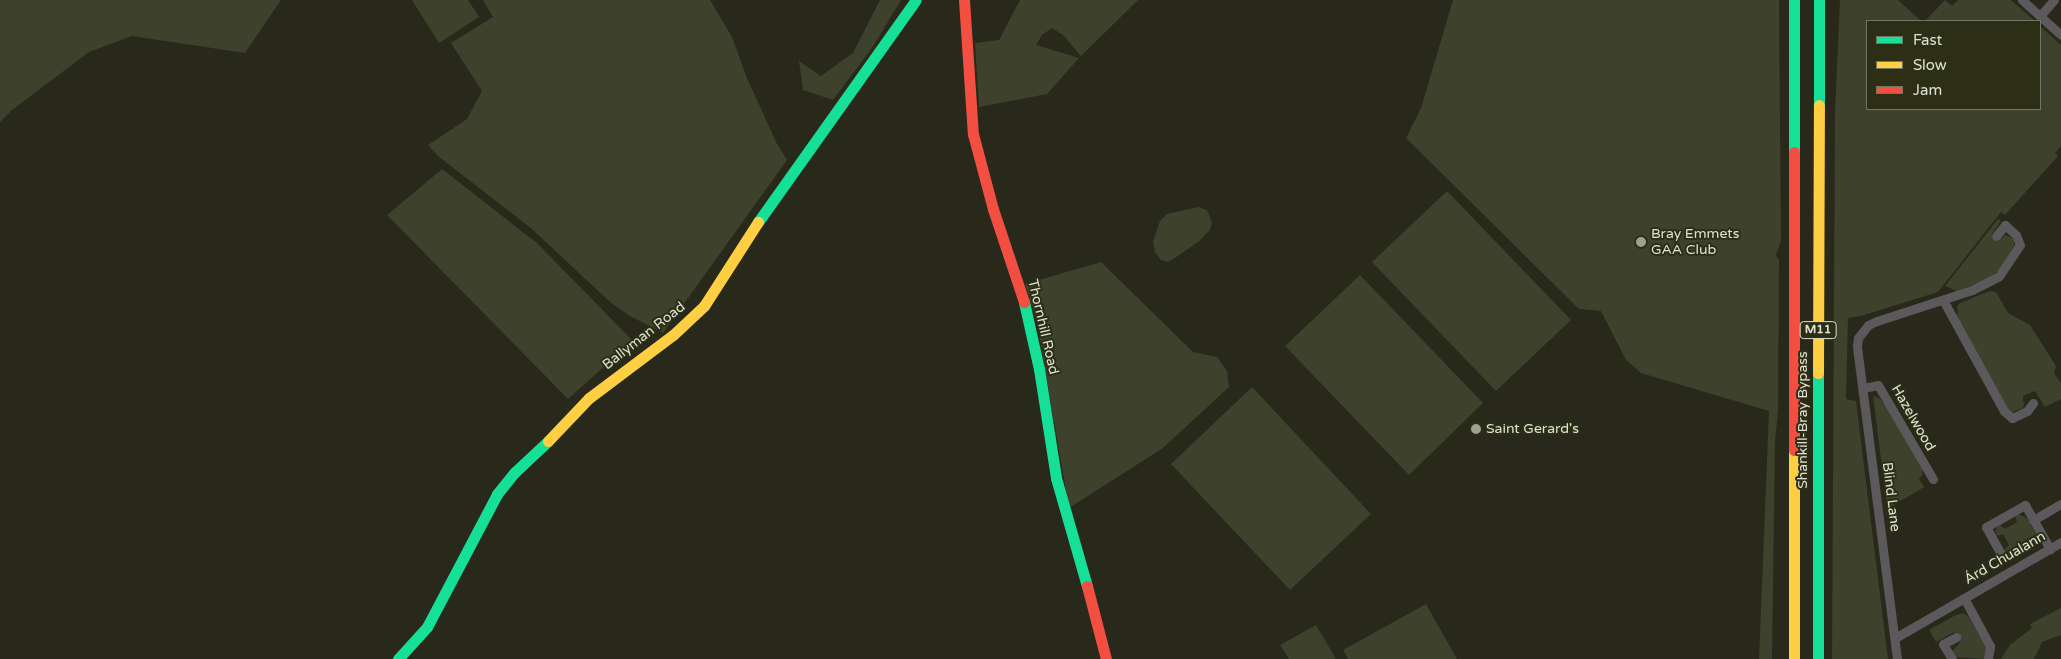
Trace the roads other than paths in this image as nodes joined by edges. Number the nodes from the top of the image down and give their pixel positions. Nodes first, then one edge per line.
1 (916, 0) edge
2 (964, 0) edge
3 (1794, 0) edge
4 (1819, 0) edge
5 (2022, 0) edge
6 (2054, 0) edge
7 (2040, 16) junction
8 (2061, 35) edge
9 (1996, 236) dead end
10 (1943, 300) junction
11 (1863, 388) junction
12 (2033, 403) dead end
13 (1932, 479) dead end
14 (2061, 504) edge
15 (2033, 520) junction
16 (2061, 542) edge
17 (2050, 549) junction
18 (2001, 554) dead end
19 (1964, 598) junction
20 (1956, 637) dead end
21 (1895, 638) junction
22 (398, 659) edge
23 (1106, 659) edge
24 (1794, 659) edge
25 (1818, 659) edge
26 (1897, 659) edge
27 (1952, 659) edge
28 (1988, 659) edge

1 - 22 main road, Ballyman Road
2 - 23 main road, Thornhill Road
3 - 24 main road, Shankill-Bray Bypass / M11
4 - 25 main road, Shankill-Bray Bypass / M11
5 - 7 street
6 - 7 street
7 - 8 street
9 - 10 street
10 - 11 street, Blind Lane
10 - 12 street
11 - 13 street, Hazelwood
11 - 21 street, Blind Lane
14 - 15 street
15 - 17 street
15 - 18 street
16 - 17 street, Árd Chualann
17 - 19 street, Árd Chualann
19 - 21 street, Árd Chualann
19 - 28 street, Árd Chualann
20 - 27 street
21 - 26 street, Blind Lane

